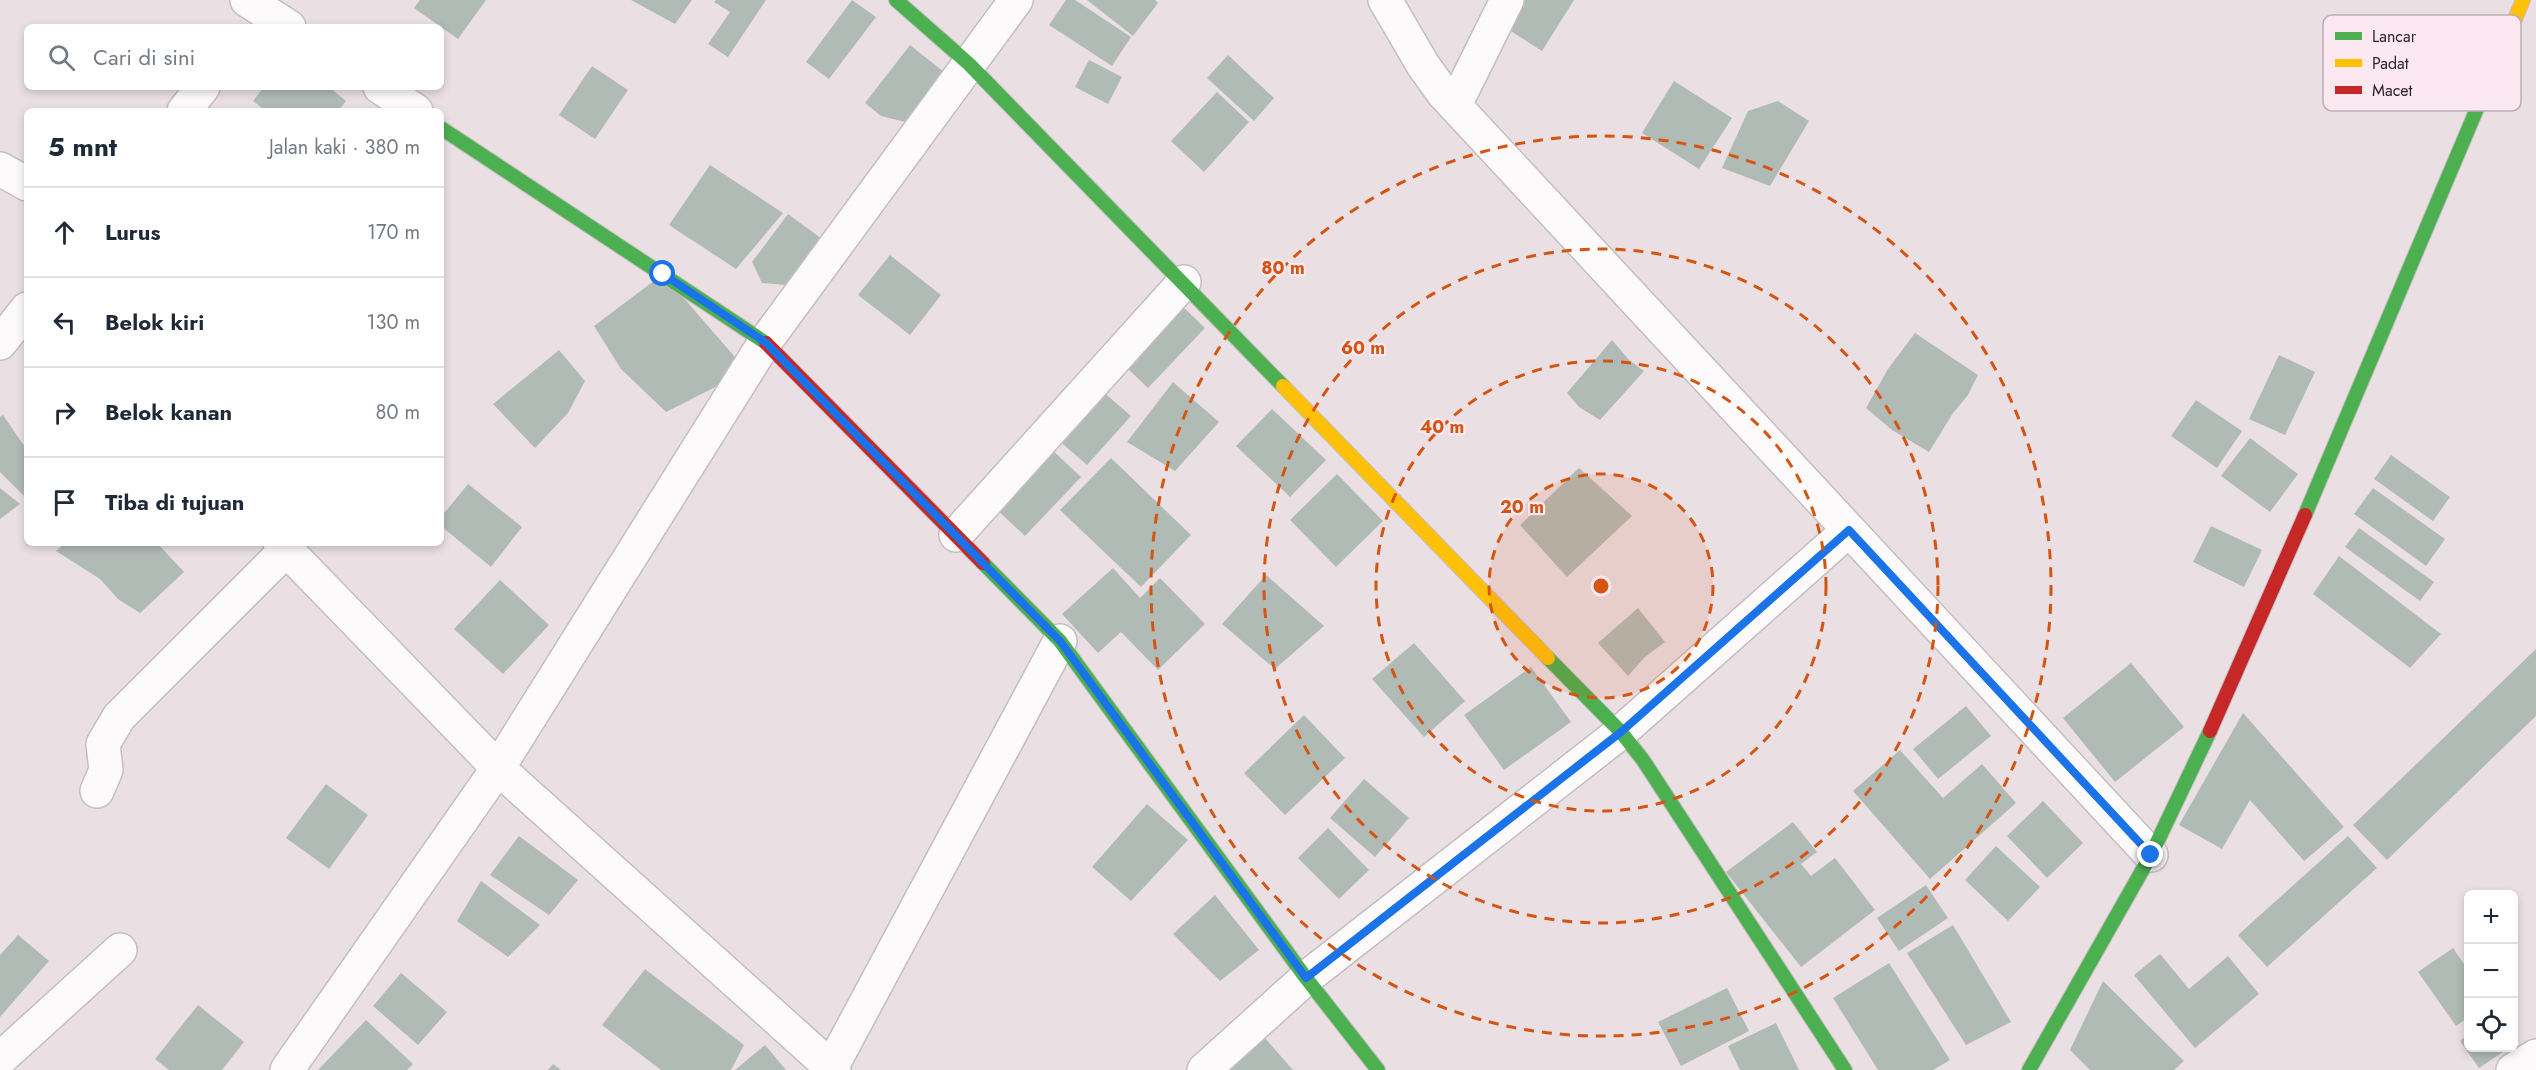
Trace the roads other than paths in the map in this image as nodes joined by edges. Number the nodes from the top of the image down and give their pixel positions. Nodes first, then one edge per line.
1 (896, 0) edge
2 (1016, 0) edge
3 (1384, 0) edge
4 (1507, 0) edge
5 (2523, 0) edge
6 (2517, 15) edge
7 (969, 64) junction
8 (201, 90) edge
9 (384, 90) edge
10 (1455, 105) junction
11 (186, 108) edge
12 (412, 108) edge
13 (2476, 111) edge
14 (444, 130) edge
15 (0, 169) edge
16 (24, 182) edge
17 (1184, 282) junction
18 (24, 317) edge
19 (765, 342) junction
20 (0, 343) edge
21 (1849, 530) junction
22 (956, 535) junction
23 (284, 546) edge
24 (1060, 641) junction
25 (1621, 732) junction
26 (498, 768) junction
27 (97, 791) dead end
28 (2151, 855) junction
29 (120, 950) dead end
30 (1306, 978) junction
31 (2536, 1056) edge
32 (0, 1059) edge
33 (832, 1069) edge
34 (287, 1070) edge
35 (1204, 1070) edge
36 (1378, 1070) edge
37 (1845, 1070) edge
38 (2029, 1070) edge
39 (2513, 1070) edge

1 - 7 street
2 - 7 street
3 - 10 street
4 - 10 street
5 - 6 street
7 - 17 street
7 - 19 street
8 - 11 street
9 - 12 street
10 - 21 street
13 - 28 street
14 - 19 street
15 - 16 street
17 - 22 street
17 - 25 street
18 - 20 street
19 - 22 street
19 - 26 street
21 - 25 street
21 - 28 street
22 - 24 street
23 - 26 street
23 - 27 street
24 - 30 street
24 - 33 street
25 - 30 street
25 - 37 street
26 - 33 street
26 - 34 street
28 - 38 street
29 - 32 street
30 - 35 street
30 - 36 street
31 - 39 street

